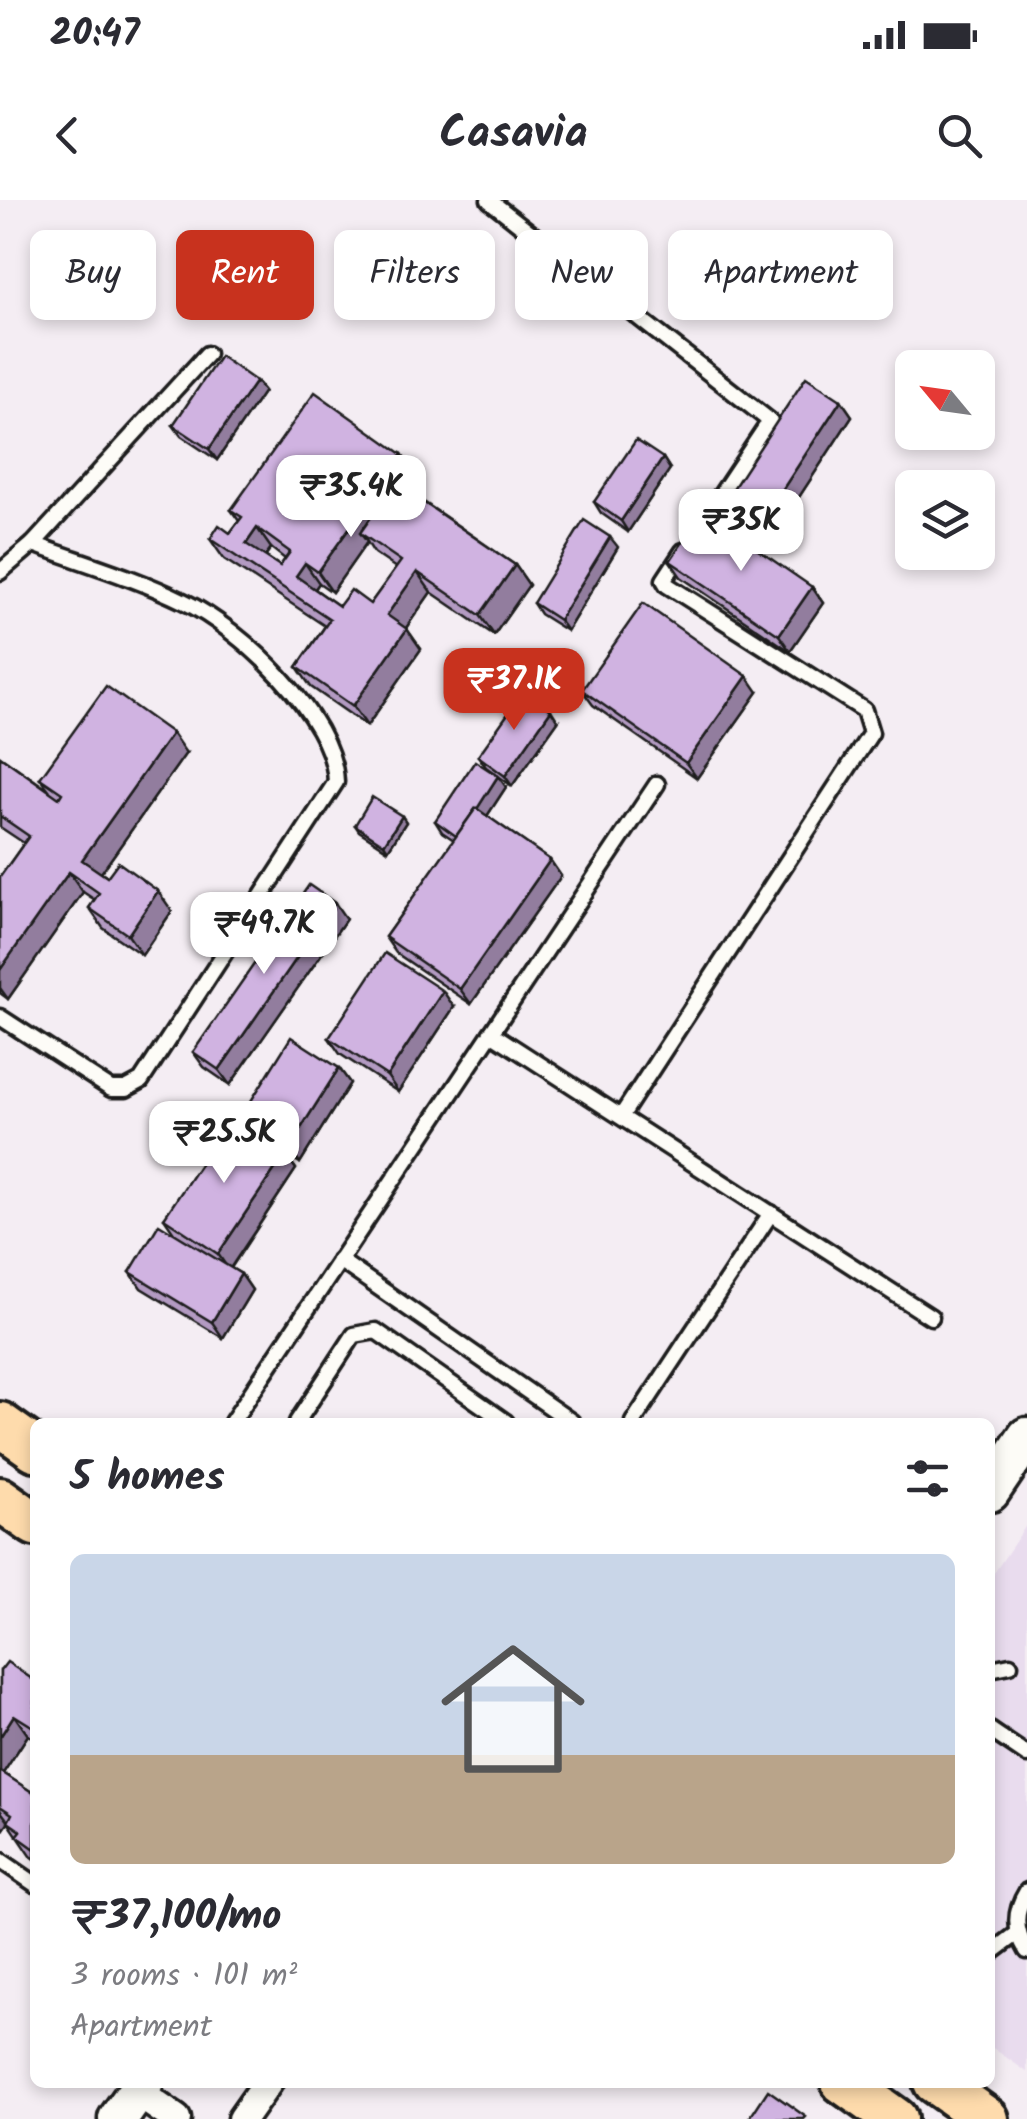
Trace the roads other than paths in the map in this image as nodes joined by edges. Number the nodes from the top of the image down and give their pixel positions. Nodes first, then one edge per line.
1 (489, 200) edge
2 (207, 354) dead end
3 (33, 544) junction
4 (0, 572) edge
5 (657, 784) dead end
6 (0, 1017) edge
7 (491, 1033) junction
8 (622, 1115) junction
9 (772, 1213) junction
10 (339, 1260) junction
11 (931, 1317) dead end
12 (235, 1418) edge
13 (299, 1418) edge
14 (500, 1418) edge
15 (566, 1418) edge
16 (636, 1418) edge
17 (0, 1424) edge
18 (1027, 1437) edge
19 (30, 1445) edge
20 (995, 1485) edge
21 (0, 1500) edge
22 (30, 1521) edge
23 (1010, 1665) dead end
24 (995, 1669) edge
25 (995, 1733) edge
26 (1027, 1755) edge
27 (0, 1860) edge
28 (30, 1881) edge
29 (1027, 1891) edge
30 (1018, 1934) junction
31 (995, 1950) edge
32 (1027, 1951) edge
33 (264, 2088) edge
34 (851, 2088) edge
35 (943, 2088) edge
36 (133, 2098) edge
37 (176, 2119) edge
38 (242, 2119) edge
39 (895, 2119) edge
40 (986, 2119) edge

1 - 8 lane
2 - 3 lane
3 - 4 lane
3 - 6 lane
5 - 7 lane
7 - 8 lane
7 - 10 lane
8 - 9 lane
9 - 11 lane
9 - 16 lane
10 - 12 lane
10 - 15 lane
13 - 14 lane
17 - 19 main road
18 - 20 street
21 - 22 main road
23 - 24 lane
25 - 26 lane
27 - 28 lane
29 - 30 lane
30 - 31 lane
30 - 32 lane
33 - 38 street
34 - 39 main road
35 - 40 main road
36 - 37 street

